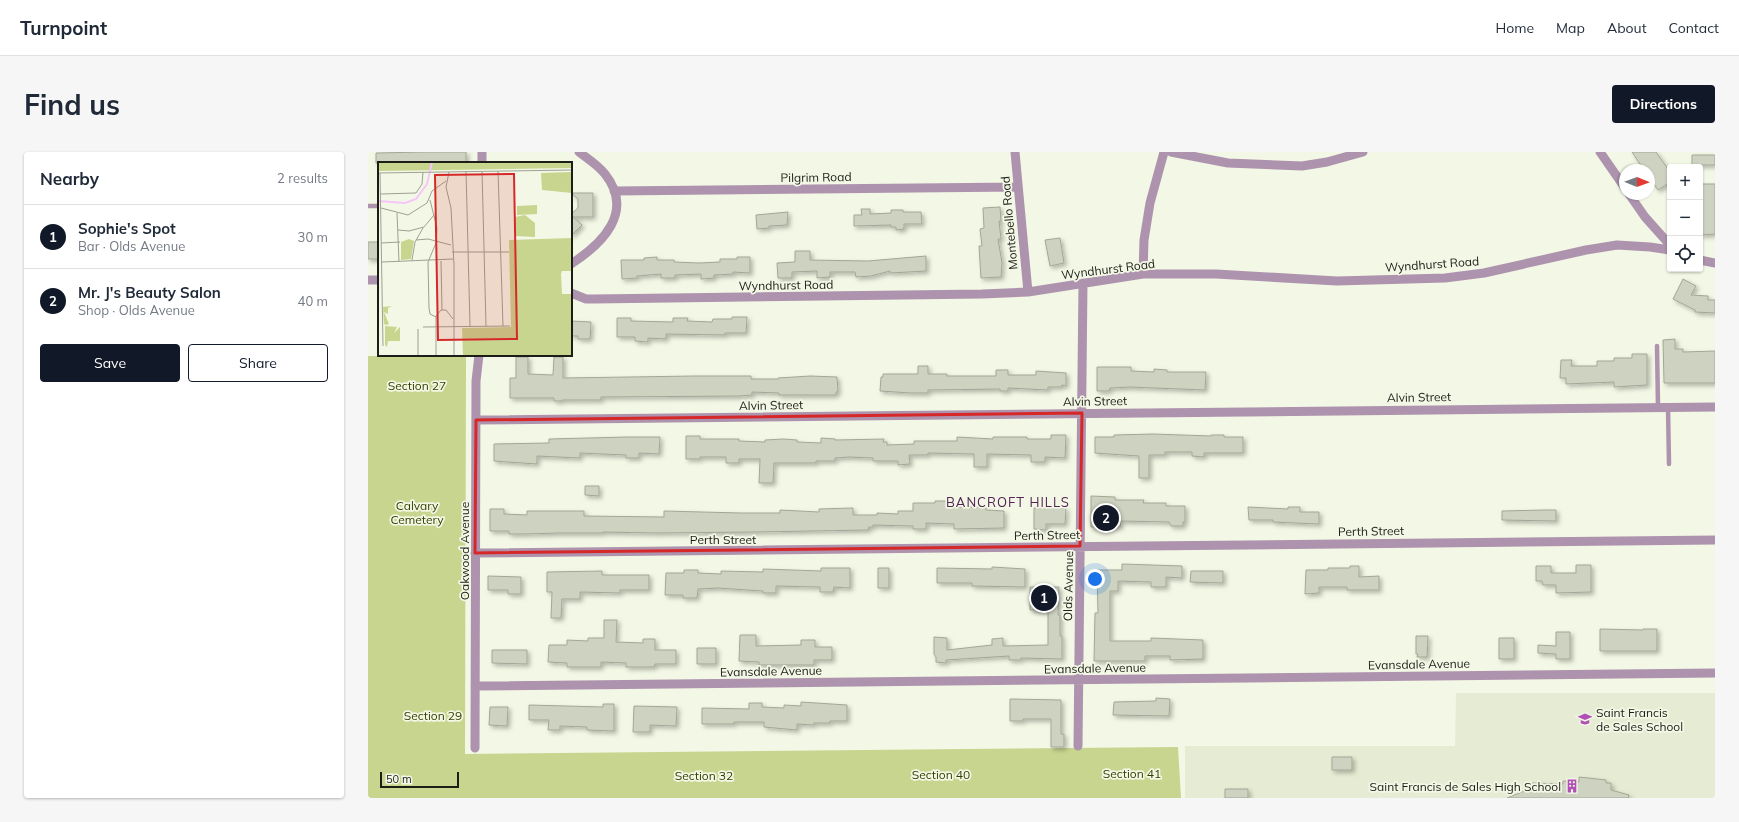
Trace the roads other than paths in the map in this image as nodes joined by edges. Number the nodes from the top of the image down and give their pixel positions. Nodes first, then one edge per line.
1 (579, 152) edge
2 (1015, 152) edge
3 (1164, 152) edge
4 (1171, 152) edge
5 (1363, 152) edge
6 (1600, 152) edge
7 (1619, 179) edge
8 (1018, 187) junction
9 (614, 191) junction
10 (1633, 200) edge
11 (1667, 242) edge
12 (1667, 250) edge
13 (1703, 261) edge
14 (573, 263) edge
15 (1715, 263) edge
16 (1143, 274) junction
17 (1083, 283) junction
18 (1028, 292) junction
19 (574, 294) edge
20 (1657, 346) dead end
21 (479, 356) edge
22 (1715, 406) edge
23 (1658, 407) junction
24 (1668, 407) junction
25 (1082, 413) junction
26 (476, 420) junction
27 (1669, 464) dead end
28 (1715, 540) edge
29 (1080, 546) junction
30 (475, 553) junction
31 (1715, 673) edge
32 (1079, 680) junction
33 (475, 686) junction
34 (1078, 746) dead end
35 (475, 748) dead end

1 - 9 street
2 - 8 street, Montebello Road
3 - 16 street
4 - 5 street
6 - 7 street
8 - 9 street, Pilgrim Road
8 - 18 street, Montebello Road
9 - 14 street
10 - 11 street
12 - 16 street, Wyndhurst Road
13 - 15 street
16 - 17 street, Wyndhurst Road
17 - 18 street, Wyndhurst Road
17 - 25 street, Olds Avenue
18 - 19 street, Wyndhurst Road
20 - 23 lane
21 - 26 street, Oakwood Avenue
22 - 24 street, Alvin Street
23 - 24 street, Alvin Street
23 - 25 street, Alvin Street
24 - 27 lane
25 - 26 street, Alvin Street
25 - 29 street, Olds Avenue
26 - 30 street, Oakwood Avenue
28 - 29 street, Perth Street
29 - 30 street, Perth Street
29 - 32 street, Olds Avenue
30 - 33 street, Oakwood Avenue
31 - 32 street, Evansdale Avenue
32 - 33 street, Evansdale Avenue
32 - 34 street, Olds Avenue
33 - 35 street, Oakwood Avenue

